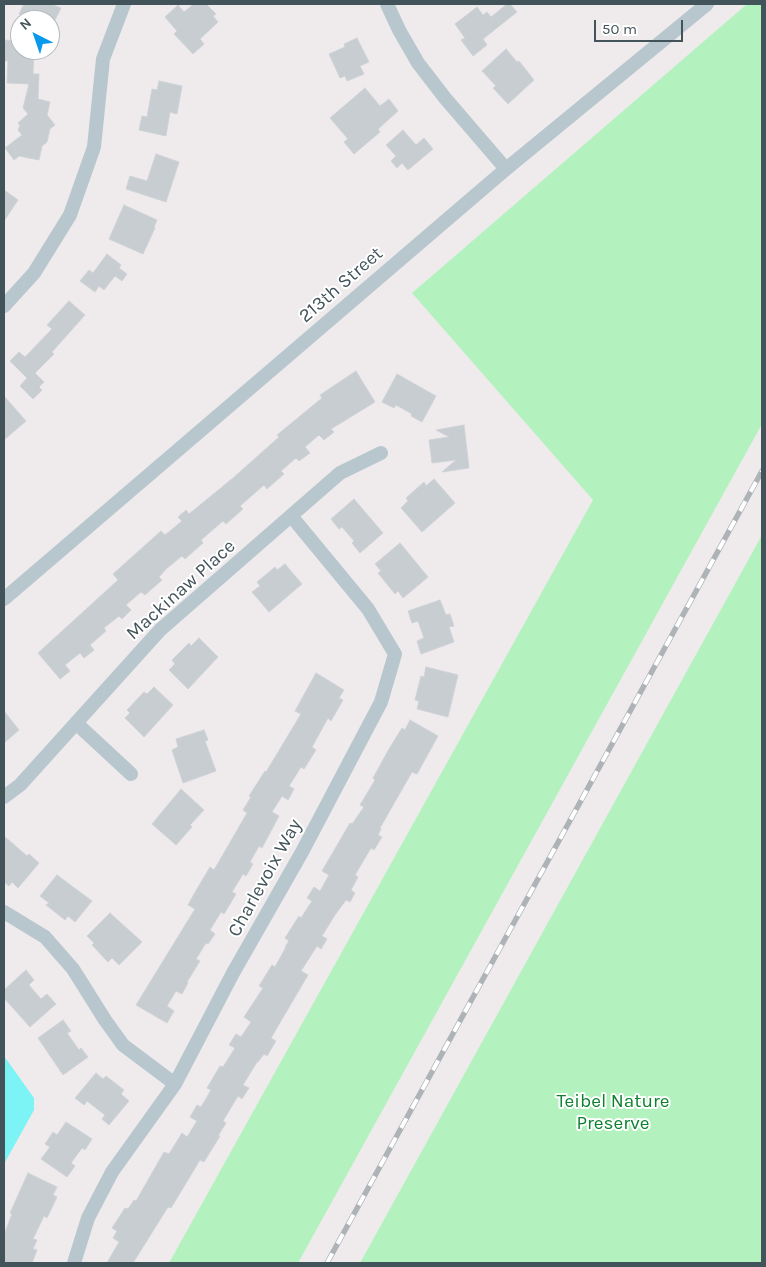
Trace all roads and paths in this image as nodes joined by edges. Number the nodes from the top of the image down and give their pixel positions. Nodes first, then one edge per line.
1 (124, 4) edge
2 (387, 4) edge
3 (707, 4) edge
4 (506, 169) junction
5 (4, 306) edge
6 (381, 452) dead end
7 (292, 517) junction
8 (4, 599) edge
9 (76, 723) junction
10 (131, 774) dead end
11 (4, 797) edge
12 (4, 912) edge
13 (175, 1084) junction
14 (74, 1263) edge

1 - 5 street
2 - 4 street
3 - 4 street, 213th Street
4 - 8 street, 213th Street
6 - 7 street, Mackinaw Place
7 - 9 street, Mackinaw Place
7 - 13 street, Charlevoix Way
9 - 10 street
9 - 11 street, Mackinaw Place
12 - 13 street
13 - 14 street, Charlevoix Way

